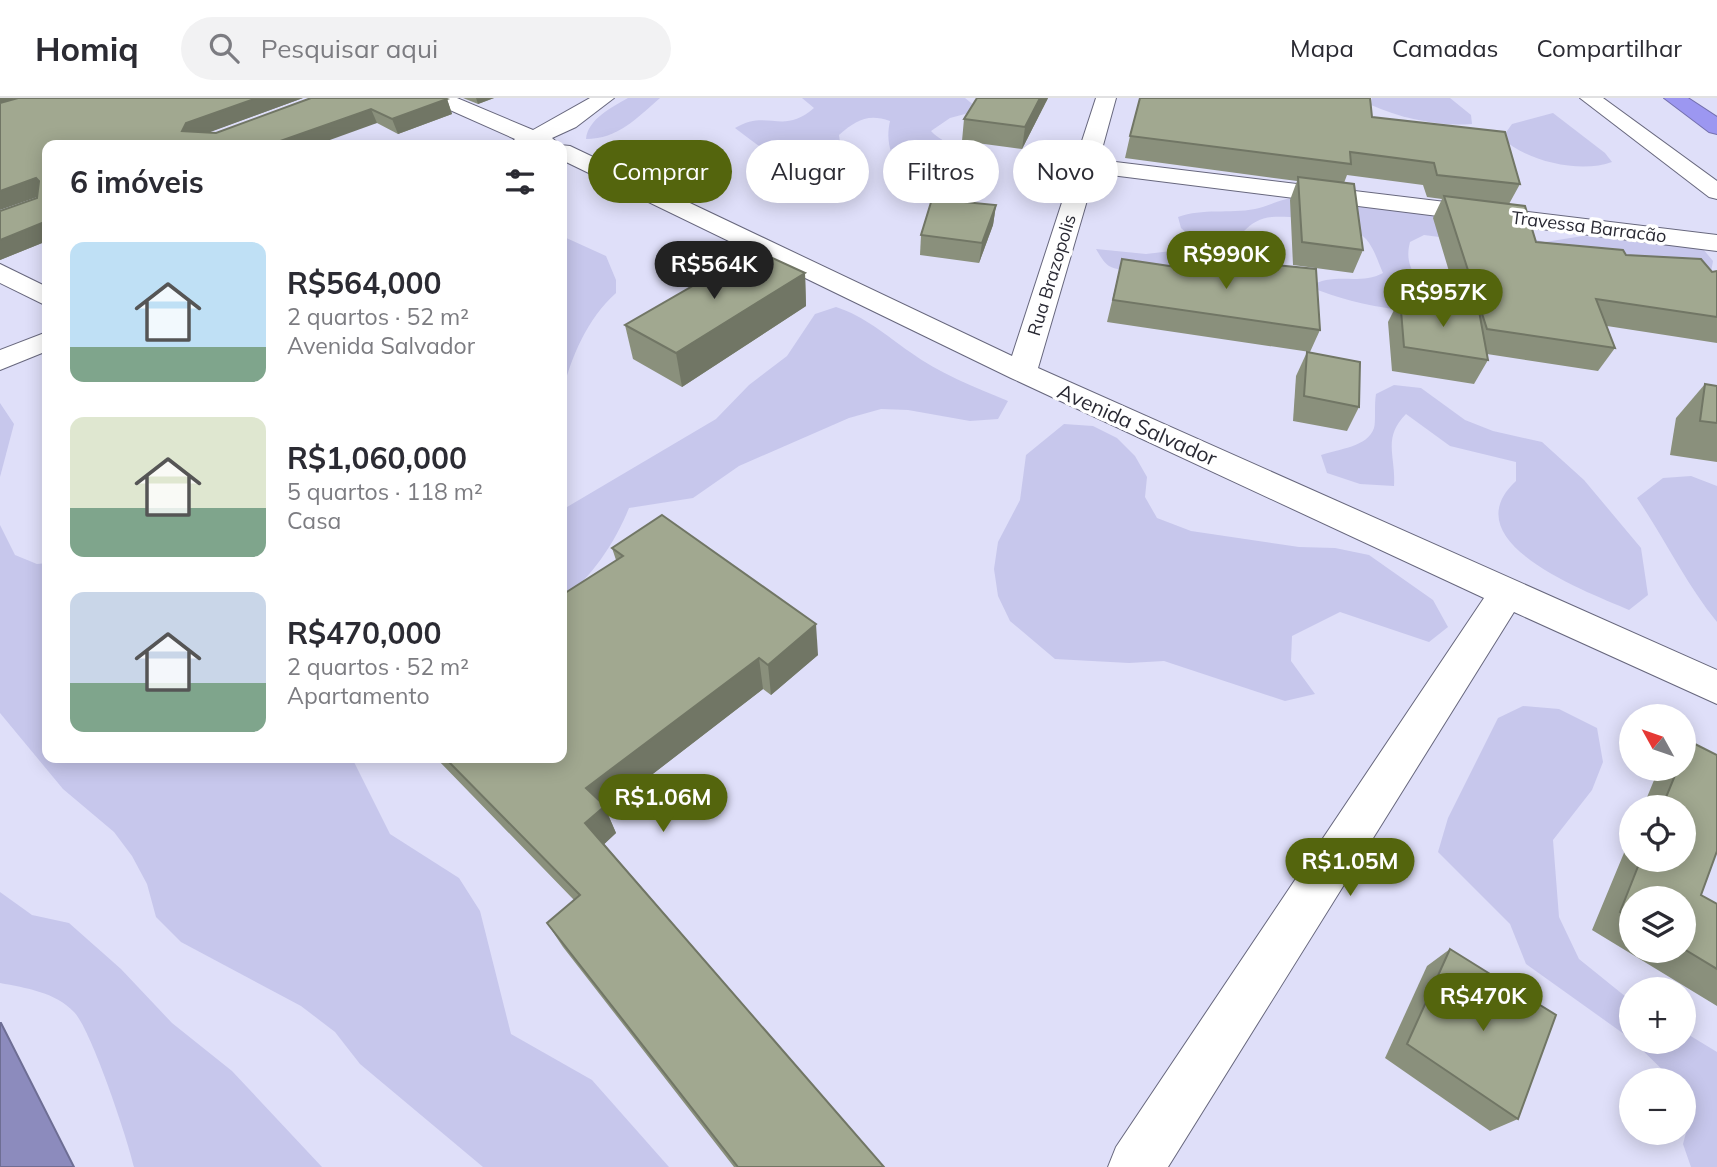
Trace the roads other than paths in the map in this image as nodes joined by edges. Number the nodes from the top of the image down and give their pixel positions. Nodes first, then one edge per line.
1 (439, 98) edge
2 (604, 98) edge
3 (1107, 98) edge
4 (1590, 98) edge
5 (1674, 98) edge
6 (1717, 127) edge
7 (530, 140) edge
8 (548, 140) edge
9 (1094, 140) edge
10 (567, 157) edge
11 (1118, 169) edge
12 (1717, 192) edge
13 (1074, 203) edge
14 (1717, 243) edge
15 (0, 271) edge
16 (42, 295) edge
17 (42, 343) edge
18 (0, 361) edge
19 (1022, 372) junction
20 (1507, 593) junction
21 (1717, 688) edge
22 (1136, 1167) edge

1 - 7 street, Avenida Salvador
2 - 8 street
3 - 9 street, Rua Brazopolis
4 - 12 street
5 - 6 highway
10 - 19 street, Avenida Salvador
11 - 14 street, Travessa Barracão
13 - 19 street, Rua Brazopolis
15 - 16 street
17 - 18 street
19 - 20 street, Avenida Salvador
20 - 21 street, Avenida Salvador
20 - 22 street

